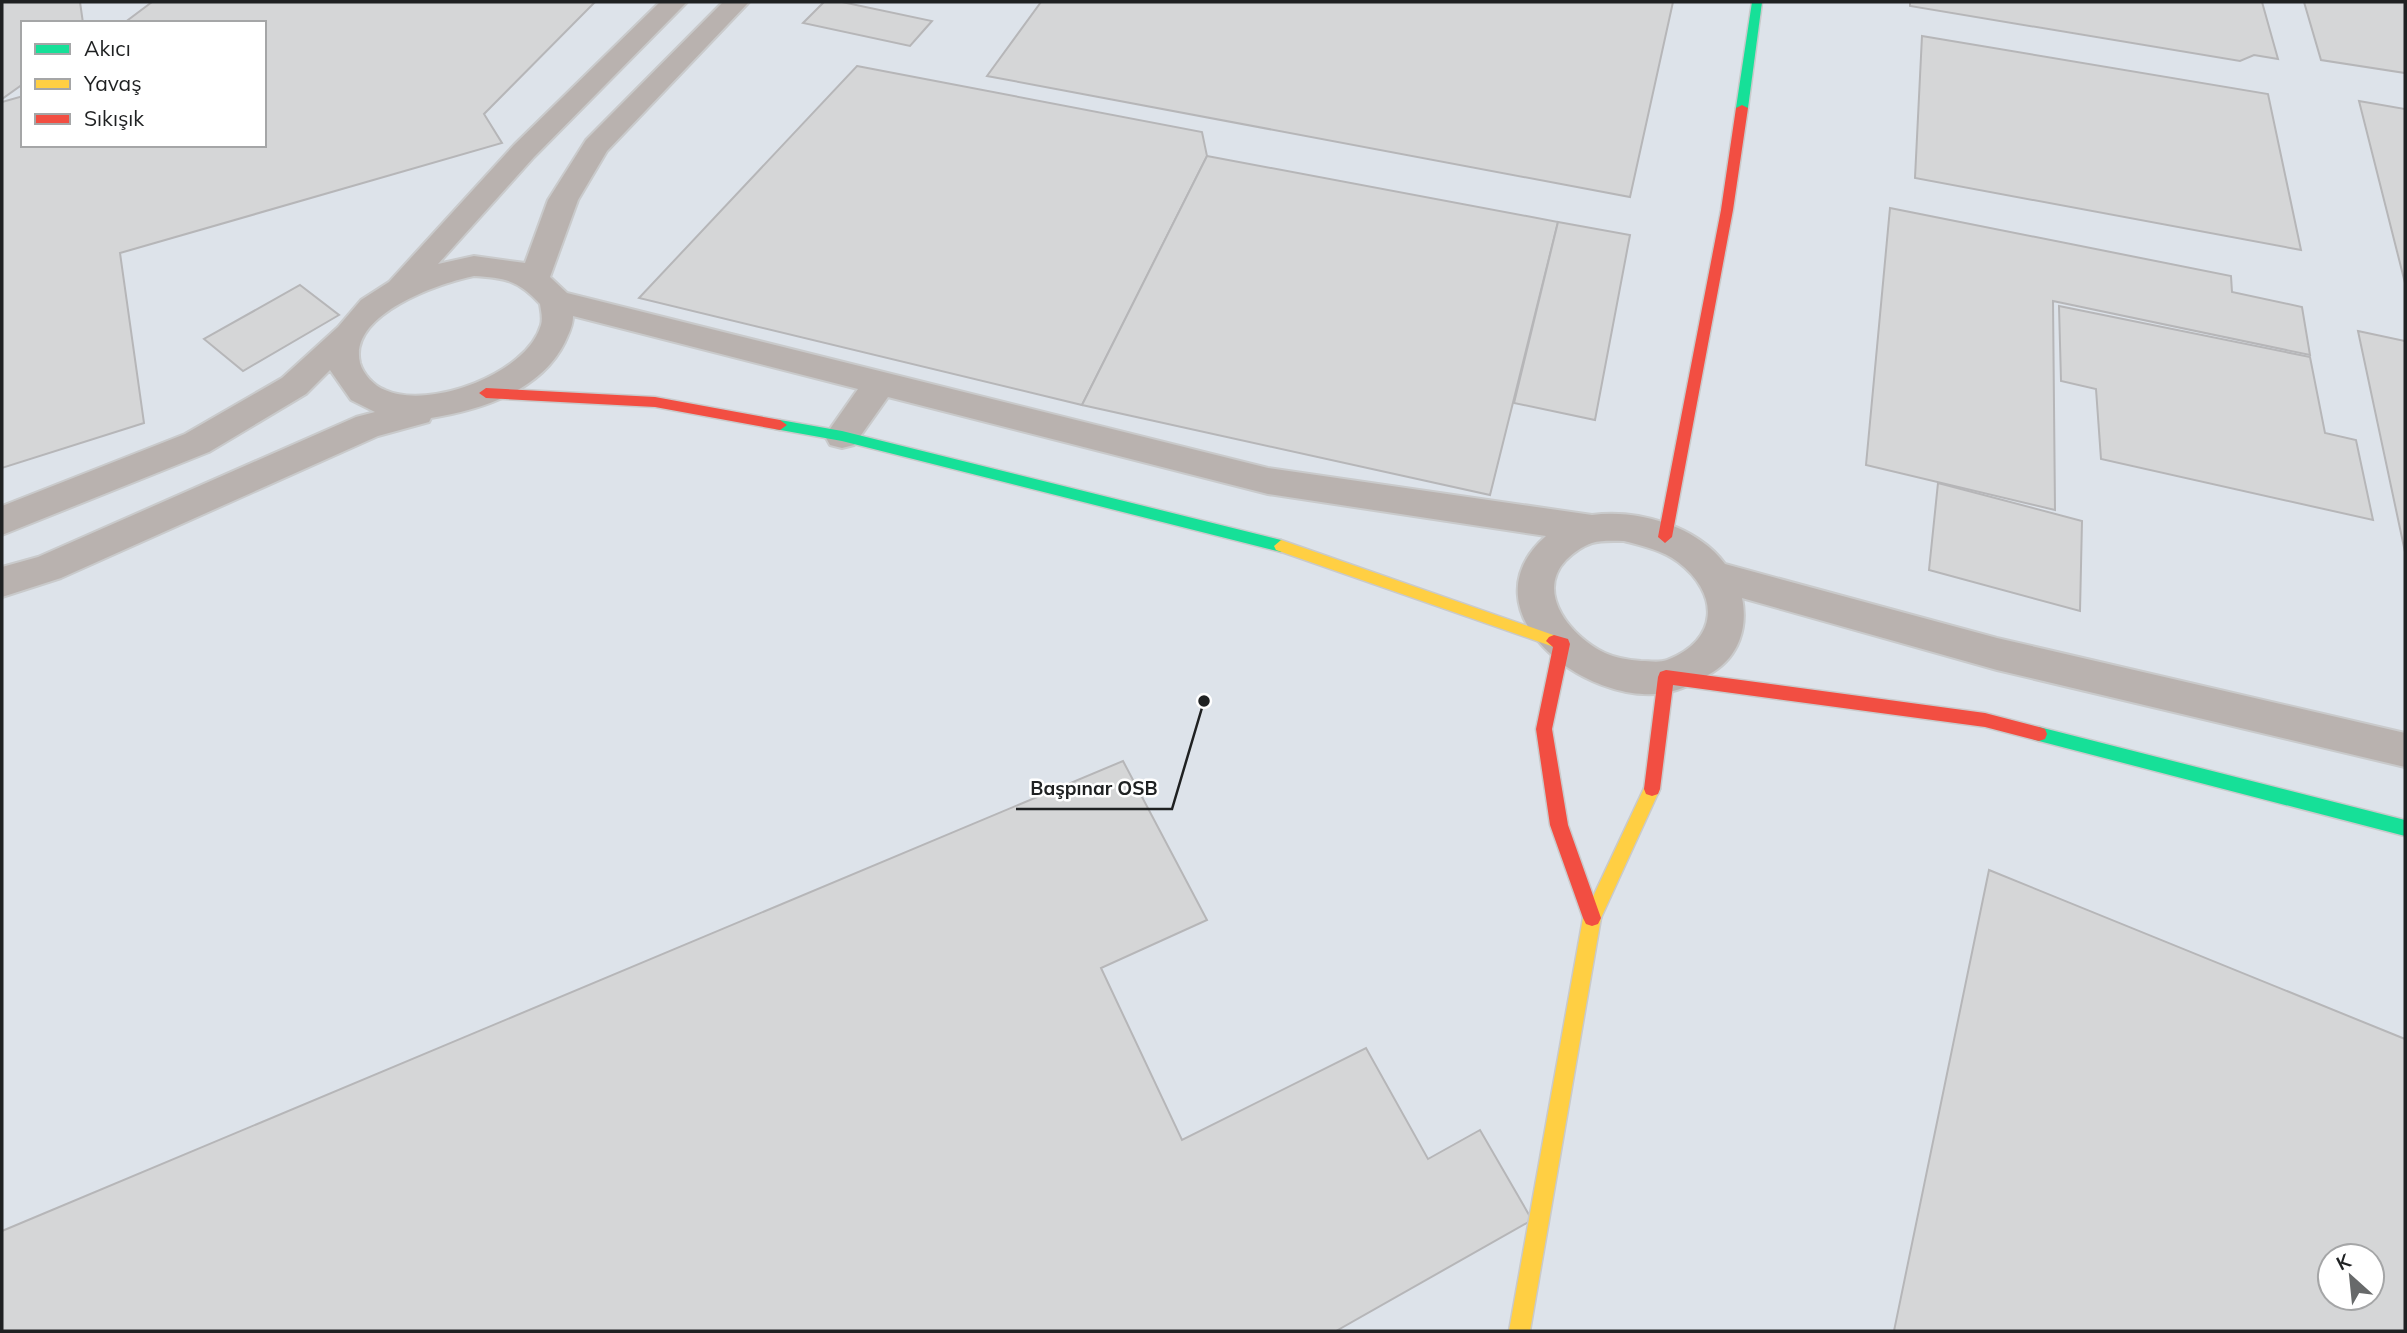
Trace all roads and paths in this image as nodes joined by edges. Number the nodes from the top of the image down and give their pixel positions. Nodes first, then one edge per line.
1 (674, 2) edge
2 (737, 2) edge
3 (1757, 2) edge
4 (400, 287) junction
5 (545, 289) junction
6 (348, 335) junction
7 (880, 381) junction
8 (486, 393) junction
9 (447, 404) junction
10 (842, 436) junction
11 (2, 521) edge
12 (1593, 529) junction
13 (1665, 537) junction
14 (1714, 576) junction
15 (2, 582) edge
16 (1562, 644) junction
17 (1666, 677) junction
18 (2405, 750) edge
19 (2405, 828) edge
20 (1592, 918) junction
21 (1519, 1331) edge

1 - 4 street
2 - 5 street
3 - 13 street
4 - 5 street
4 - 6 street
5 - 7 street
5 - 8 street
6 - 9 street
6 - 11 street
7 - 10 street
7 - 12 street
8 - 9 street
8 - 10 street
9 - 15 street
10 - 16 street
12 - 13 street
12 - 16 street
13 - 14 street
14 - 17 street
14 - 18 street
16 - 17 street
16 - 20 street
17 - 19 street
17 - 20 street
20 - 21 street

